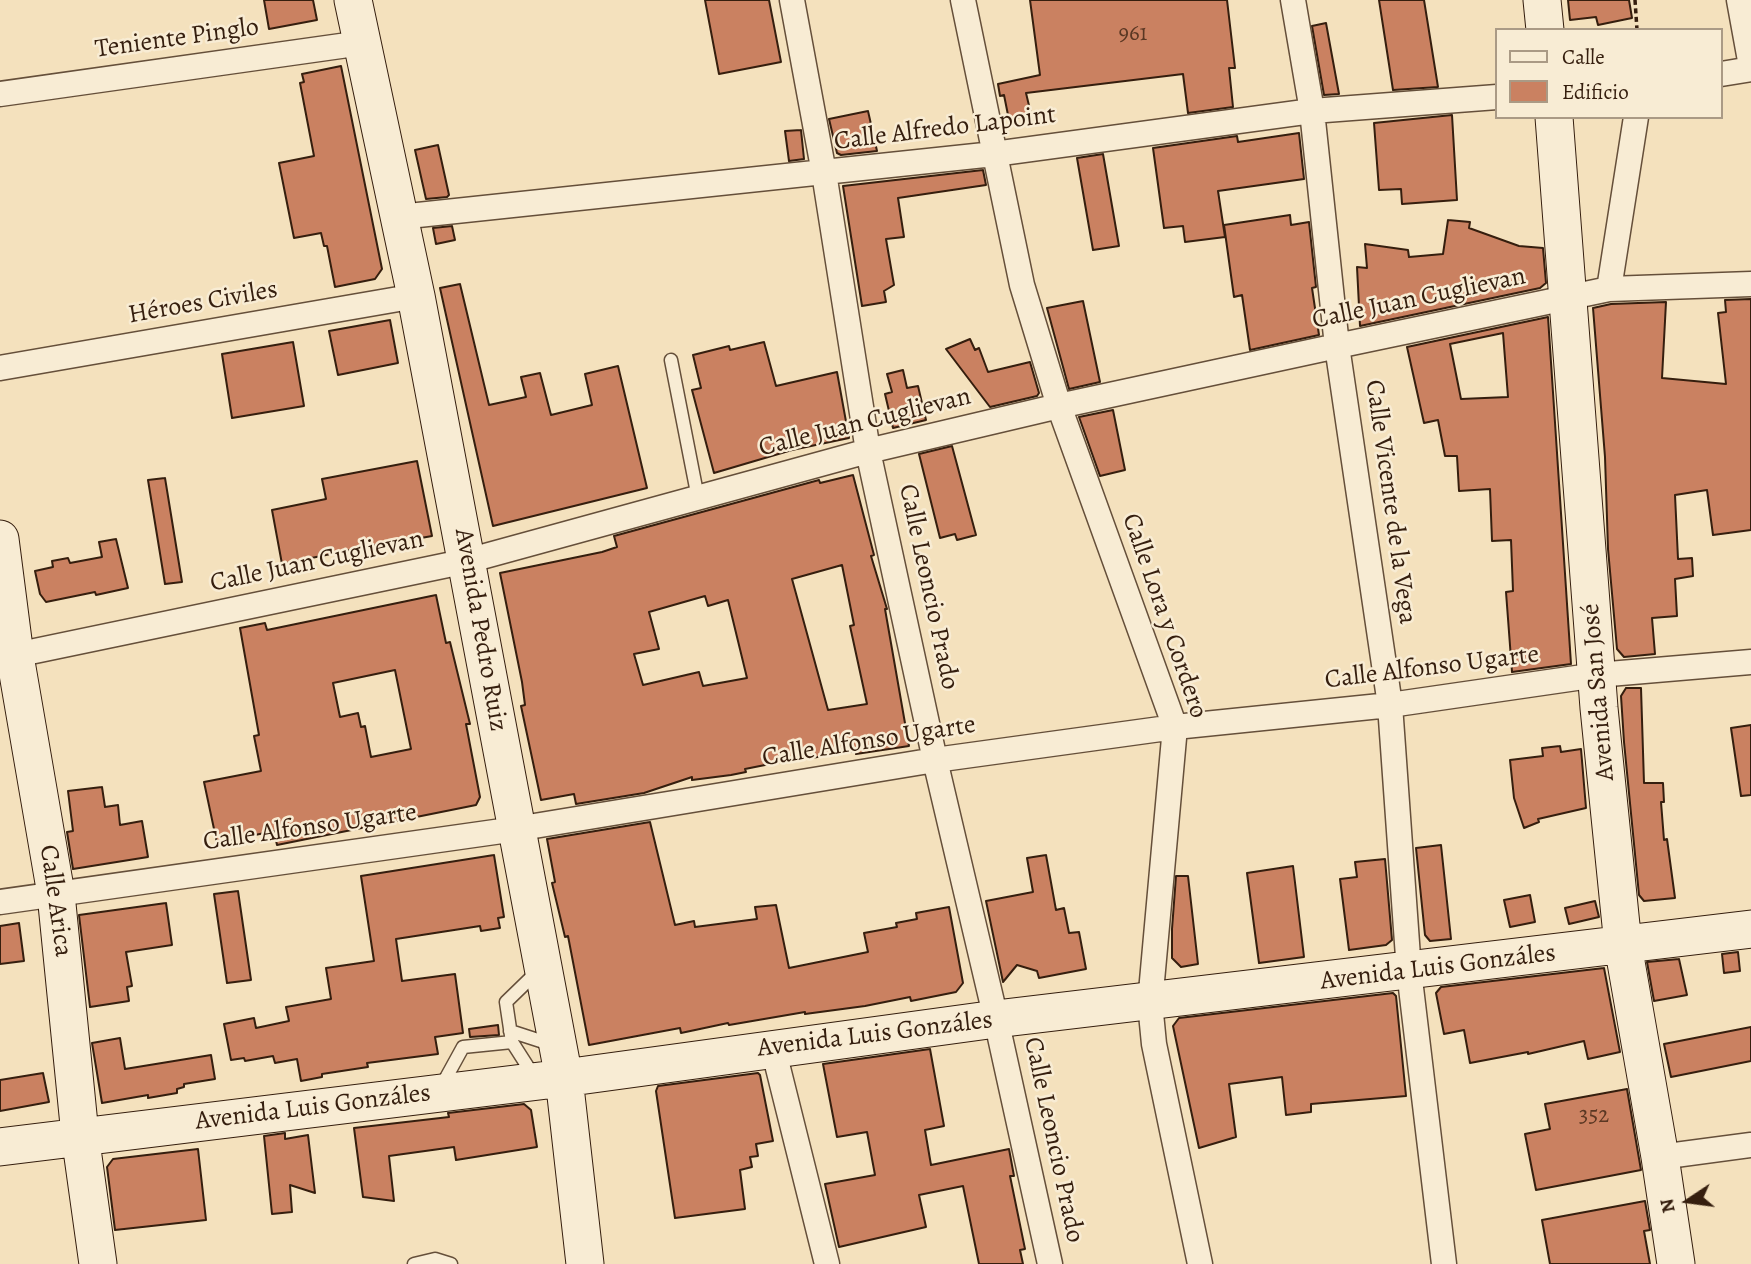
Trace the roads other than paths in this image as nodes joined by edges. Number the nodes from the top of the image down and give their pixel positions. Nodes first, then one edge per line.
1 (353, 0) edge
2 (792, 0) edge
3 (963, 0) edge
4 (1293, 0) edge
5 (1542, 0) edge
6 (1739, 0) edge
7 (1545, 28) edge
8 (362, 43) junction
9 (1751, 68) edge
10 (1723, 74) edge
11 (0, 94) edge
12 (1496, 97) edge
13 (1312, 111) junction
14 (1554, 119) edge
15 (1636, 119) edge
16 (994, 154) junction
17 (824, 173) junction
18 (399, 217) junction
19 (1751, 284) edge
20 (1609, 289) junction
21 (416, 296) junction
22 (1568, 299) junction
23 (1337, 346) junction
24 (671, 360) dead end
25 (0, 368) edge
26 (1059, 406) junction
27 (868, 451) junction
28 (698, 498) junction
29 (0, 539) edge
30 (467, 561) junction
31 (8, 657) edge
32 (1751, 662) edge
33 (1597, 676) junction
34 (1390, 705) junction
35 (1175, 727) junction
36 (935, 760) junction
37 (516, 829) junction
38 (57, 894) junction
39 (0, 902) edge
40 (1751, 929) edge
41 (1623, 945) junction
42 (542, 966) junction
43 (1409, 971) junction
44 (1150, 1003) junction
45 (996, 1019) junction
46 (511, 1037) junction
47 (773, 1048) junction
48 (553, 1069) junction
49 (438, 1093) junction
50 (80, 1135) junction
51 (1751, 1145) edge
52 (0, 1147) edge
53 (1660, 1157) junction
54 (97, 1264) edge
55 (414, 1264) edge
56 (451, 1264) edge
57 (585, 1264) edge
58 (827, 1264) edge
59 (1050, 1264) edge
60 (1200, 1264) edge
61 (1444, 1264) edge
62 (1676, 1264) edge

1 - 8 main road, Avenida Pedro Ruiz
2 - 17 street, Calle Leoncio Prado
3 - 16 street, Calle Lora y Cordero
4 - 13 street, Calle Vicente de la Vega
5 - 7 main road
6 - 9 street
8 - 11 street, Teniente Pinglo
8 - 18 main road, Avenida Pedro Ruiz
9 - 10 street
12 - 13 street, Calle Alfredo Lapoint
13 - 16 street, Calle Alfredo Lapoint
13 - 23 street, Calle Vicente de la Vega
14 - 22 main road, Avenida San José
15 - 20 street
16 - 17 street, Calle Alfredo Lapoint
16 - 26 street, Calle Lora y Cordero
17 - 18 street, Calle Alfredo Lapoint
17 - 27 street, Calle Leoncio Prado
18 - 21 main road, Avenida Pedro Ruiz
19 - 20 street, Calle Juan Cuglievan
20 - 22 street, Calle Juan Cuglievan
21 - 25 street, Héroes Civiles
21 - 30 main road, Avenida Pedro Ruiz
22 - 23 street, Calle Juan Cuglievan
22 - 33 main road, Avenida San José
23 - 26 street, Calle Juan Cuglievan
23 - 34 street, Calle Vicente de la Vega
24 - 28 lane
26 - 27 street, Calle Juan Cuglievan
26 - 35 street, Calle Lora y Cordero
27 - 28 street, Calle Juan Cuglievan
27 - 36 street, Calle Leoncio Prado
28 - 30 street, Calle Juan Cuglievan
29 - 31 main road, Calle Arica
30 - 31 street, Calle Juan Cuglievan
30 - 37 main road, Avenida Pedro Ruiz
31 - 38 main road, Calle Arica
32 - 33 street, Calle Alfonso Ugarte
33 - 34 street, Calle Alfonso Ugarte
33 - 41 main road, Avenida San José
34 - 35 street, Calle Alfonso Ugarte
34 - 43 street, Calle Vicente de la Vega
35 - 36 street, Calle Alfonso Ugarte
35 - 44 street, Calle Lora y Cordero
36 - 37 street, Calle Alfonso Ugarte
36 - 45 street, Calle Leoncio Prado
37 - 38 street, Calle Alfonso Ugarte
37 - 42 main road, Avenida Pedro Ruiz
38 - 39 street, Calle Alfonso Ugarte
38 - 50 main road, Calle Arica
40 - 41 main road, Avenida Luis Gonzáles
41 - 43 main road, Avenida Luis Gonzáles
41 - 53 main road, Avenida San José
42 - 46 lane
42 - 48 main road, Avenida Pedro Ruiz
43 - 44 main road, Avenida Luis Gonzáles
43 - 61 street, Calle Vicente de la Vega
44 - 45 main road, Avenida Luis Gonzáles
44 - 60 street, Calle Lora y Cordero
45 - 47 main road, Avenida Luis Gonzáles
45 - 59 street, Calle Leoncio Prado
46 - 48 lane
46 - 48 lane
46 - 49 lane
47 - 48 main road, Avenida Luis Gonzáles
47 - 58 street
48 - 49 main road, Avenida Luis Gonzáles
48 - 57 main road, Avenida Pedro Ruiz
49 - 50 main road, Avenida Luis Gonzáles
50 - 52 main road, Avenida Luis Gonzáles
50 - 54 main road, Calle Arica
51 - 53 street
53 - 62 main road, Avenida San José
55 - 56 lane

